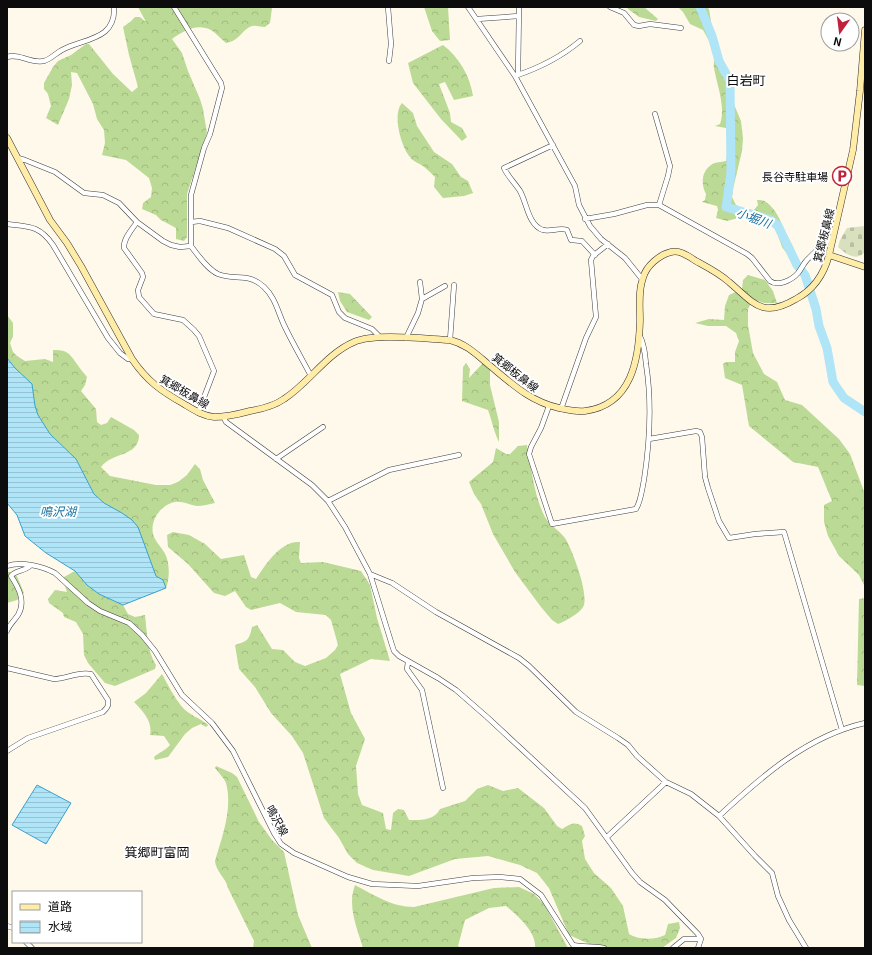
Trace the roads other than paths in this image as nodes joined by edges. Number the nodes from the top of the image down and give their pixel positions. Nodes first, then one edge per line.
1 (114, 7) edge
2 (174, 7) edge
3 (388, 7) edge
4 (468, 7) edge
5 (519, 7) edge
6 (610, 7) edge
7 (519, 16) junction
8 (476, 19) junction
9 (681, 28) dead end
10 (865, 30) edge
11 (580, 41) dead end
12 (7, 57) edge
13 (389, 61) dead end
14 (517, 75) junction
15 (863, 92) edge
16 (656, 114) dead end
17 (7, 138) edge
18 (553, 145) junction
19 (18, 158) junction
20 (658, 205) junction
21 (585, 219) junction
22 (137, 222) junction
23 (191, 222) junction
24 (7, 224) edge
25 (835, 235) junction
26 (608, 244) junction
27 (191, 246) junction
28 (595, 255) junction
29 (829, 255) junction
30 (865, 267) edge
31 (642, 278) junction
32 (420, 282) dead end
33 (454, 285) dead end
34 (445, 286) dead end
35 (422, 299) junction
36 (639, 334) junction
37 (381, 338) junction
38 (406, 338) junction
39 (450, 340) junction
40 (132, 359) junction
41 (311, 376) junction
42 (549, 406) junction
43 (561, 409) junction
44 (198, 413) junction
45 (223, 416) junction
46 (323, 427) dead end
47 (649, 439) junction
48 (459, 455) dead end
49 (276, 458) junction
50 (328, 501) junction
51 (7, 566) edge
52 (30, 566) junction
53 (370, 574) junction
54 (7, 632) edge
55 (408, 662) junction
56 (7, 668) edge
57 (865, 723) edge
58 (842, 730) junction
59 (7, 752) edge
60 (666, 782) junction
61 (443, 788) dead end
62 (719, 816) junction
63 (607, 836) junction
64 (701, 938) junction
65 (604, 948) edge
66 (673, 948) edge
67 (698, 948) edge
68 (806, 948) edge

1 - 12 street
2 - 23 street
3 - 13 street
4 - 8 street
5 - 7 street
6 - 9 street
7 - 8 street
7 - 14 street
8 - 14 street
10 - 15 main road, 箕郷板鼻線
11 - 14 street
14 - 18 street
15 - 25 main road, 箕郷板鼻線
16 - 20 street
17 - 19 main road, 箕郷板鼻線
18 - 21 street
18 - 28 street
19 - 22 street
19 - 40 main road, 箕郷板鼻線
20 - 21 street
20 - 25 street
21 - 26 street
22 - 27 street
22 - 44 street
23 - 27 street
23 - 37 street
24 - 40 street
25 - 29 main road, 箕郷板鼻線
26 - 28 street
26 - 31 street
27 - 41 street
28 - 43 street
29 - 30 main road
29 - 31 main road, 箕郷板鼻線
31 - 36 main road, 箕郷板鼻線
32 - 35 street
33 - 39 street
34 - 35 street
35 - 38 street
36 - 43 main road, 箕郷板鼻線
36 - 47 street
37 - 38 main road, 箕郷板鼻線
37 - 41 main road, 箕郷板鼻線
38 - 39 main road, 箕郷板鼻線
39 - 42 main road, 箕郷板鼻線
40 - 44 main road, 箕郷板鼻線
41 - 45 main road, 箕郷板鼻線
42 - 43 main road, 箕郷板鼻線
42 - 47 street
44 - 45 main road, 箕郷板鼻線
45 - 49 street
46 - 49 street
47 - 58 street
48 - 50 street
49 - 50 street
50 - 53 street
51 - 52 street, 鳴沢線
52 - 54 street
52 - 65 street, 鳴沢線
53 - 55 street
53 - 60 street
55 - 61 street
55 - 63 street
56 - 59 street
57 - 58 street
58 - 62 street
60 - 62 street
60 - 63 street
62 - 68 street
63 - 64 street
64 - 66 street
64 - 67 street

